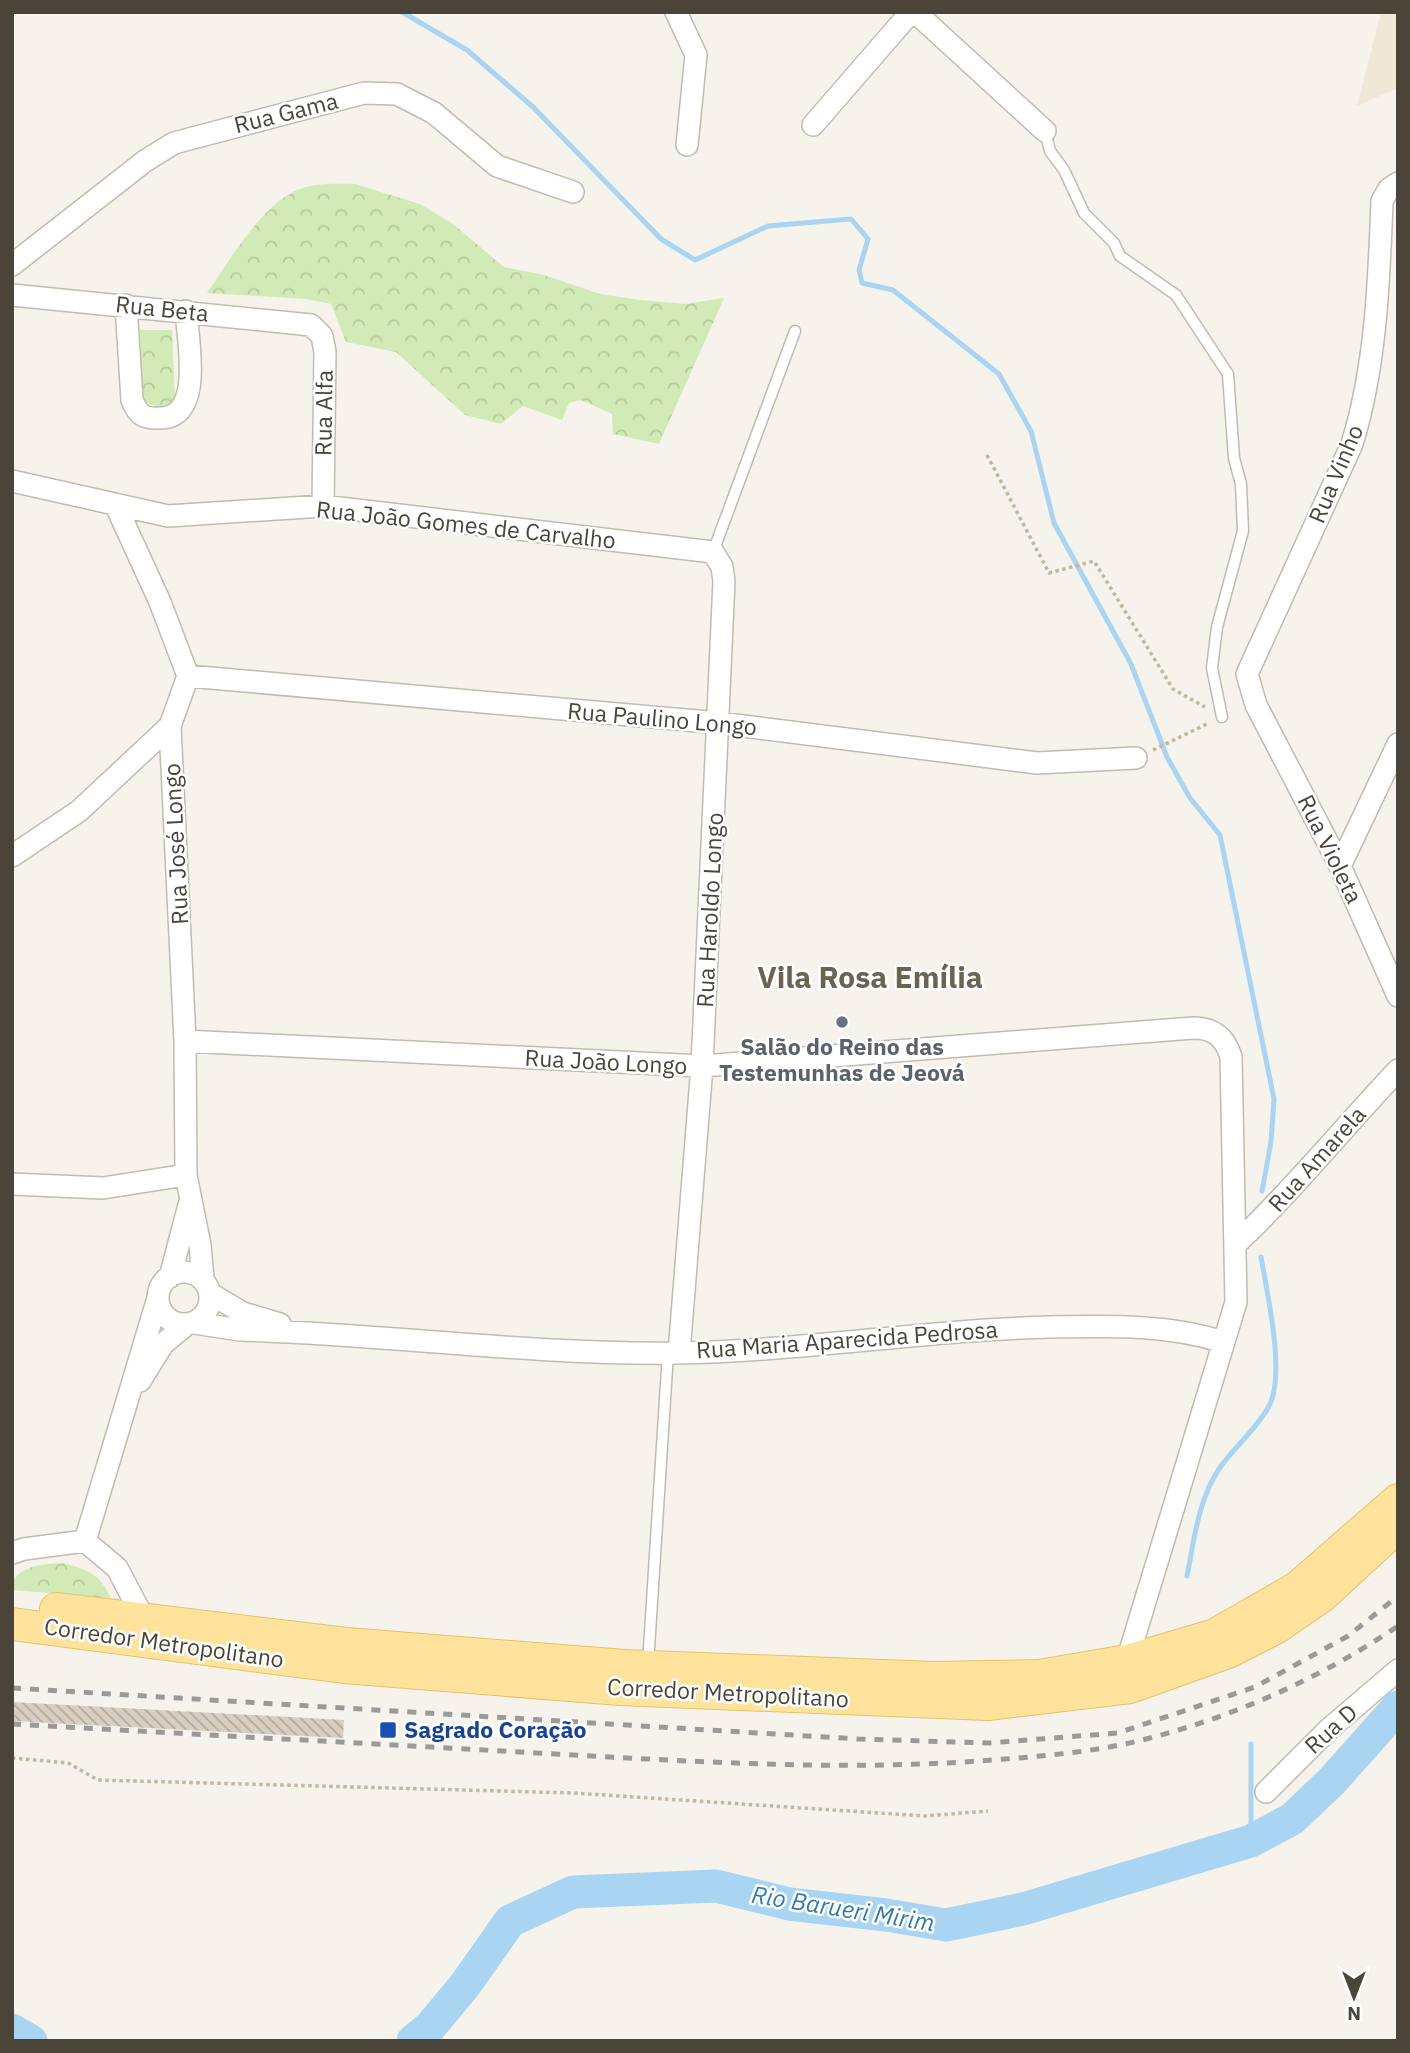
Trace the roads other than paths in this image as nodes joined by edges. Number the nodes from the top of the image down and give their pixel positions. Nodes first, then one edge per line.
1 (677, 12) edge
2 (913, 12) edge
3 (813, 125) dead end
4 (1045, 131) joint
5 (687, 145) dead end
6 (1393, 186) edge
7 (573, 192) dead end
8 (12, 265) edge
9 (12, 295) edge
10 (126, 305) junction
11 (186, 311) junction
12 (311, 326) joint
13 (795, 331) dead end
14 (12, 481) edge
15 (116, 506) junction
16 (323, 506) junction
17 (713, 552) junction
18 (188, 676) junction
19 (1256, 705) joint
20 (1222, 717) road end
21 (720, 723) junction
22 (170, 726) junction
23 (1398, 744) edge
24 (1136, 758) road end
25 (12, 856) edge
26 (1340, 866) junction
27 (1398, 996) edge
28 (185, 1041) junction
29 (702, 1066) junction
30 (1398, 1070) edge
31 (186, 1175) junction
32 (12, 1184) edge
33 (190, 1199) junction
34 (1235, 1245) junction
35 (170, 1277) junction
36 (206, 1287) junction
37 (158, 1298) junction
38 (190, 1324) junction
39 (302, 1332) junction
40 (1223, 1342) junction
41 (673, 1353) junction
42 (130, 1397) junction
43 (1398, 1500) edge
44 (1398, 1526) edge
45 (85, 1541) junction
46 (12, 1553) edge
47 (12, 1604) edge
48 (144, 1619) junction
49 (12, 1624) edge
50 (99, 1636) junction
51 (1126, 1661) junction
52 (648, 1667) junction
53 (1398, 1670) edge
54 (988, 1704) junction
55 (1266, 1792) dead end

1 - 5 street
2 - 3 street
2 - 4 street
4 - 20 lane
6 - 19 street, Rua Vinho
7 - 8 street, Rua Gama
9 - 10 street, Rua Beta
10 - 11 street, Rua Beta
10 - 11 street
11 - 12 street, Rua Beta
12 - 16 street, Rua Alfa
13 - 17 lane
14 - 15 street, Rua João Gomes de Carvalho
15 - 16 street, Rua João Gomes de Carvalho
15 - 18 street
16 - 17 street, Rua João Gomes de Carvalho
17 - 21 street, Rua Haroldo Longo
18 - 21 street, Rua Paulino Longo
18 - 22 street, Rua José Longo
19 - 26 street, Rua Violeta
21 - 24 street, Rua Paulino Longo
21 - 29 street, Rua Haroldo Longo
22 - 25 street
22 - 28 street, Rua José Longo
23 - 26 street
26 - 27 street, Rua Violeta
28 - 29 street, Rua João Longo
28 - 31 street, Rua José Longo
29 - 34 street, Rua João Longo
29 - 41 street, Rua Haroldo Longo
30 - 34 street, Rua Amarela
31 - 32 street
31 - 33 street, Rua José Longo
33 - 35 street, Rua José Longo
33 - 36 street, Rua José Longo
34 - 40 street
35 - 36 street
35 - 37 street, Rua José Longo
36 - 38 street, Rua José Longo
36 - 39 street, Rua Maria Aparecida Pedrosa
37 - 38 street
37 - 42 street, Rua José Longo
38 - 39 street, Rua Maria Aparecida Pedrosa
38 - 42 street, Rua José Longo
39 - 41 street, Rua Maria Aparecida Pedrosa
40 - 41 street, Rua Maria Aparecida Pedrosa
40 - 51 street
41 - 52 lane
42 - 45 street, Rua José Longo
43 - 51 main road
44 - 54 main road, Corredor Metropolitano
45 - 46 street
45 - 48 street
47 - 48 main road
48 - 50 main road
48 - 52 main road
49 - 50 main road, Corredor Metropolitano
50 - 54 main road, Corredor Metropolitano
51 - 52 main road
51 - 54 main road
53 - 55 street, Rua D

